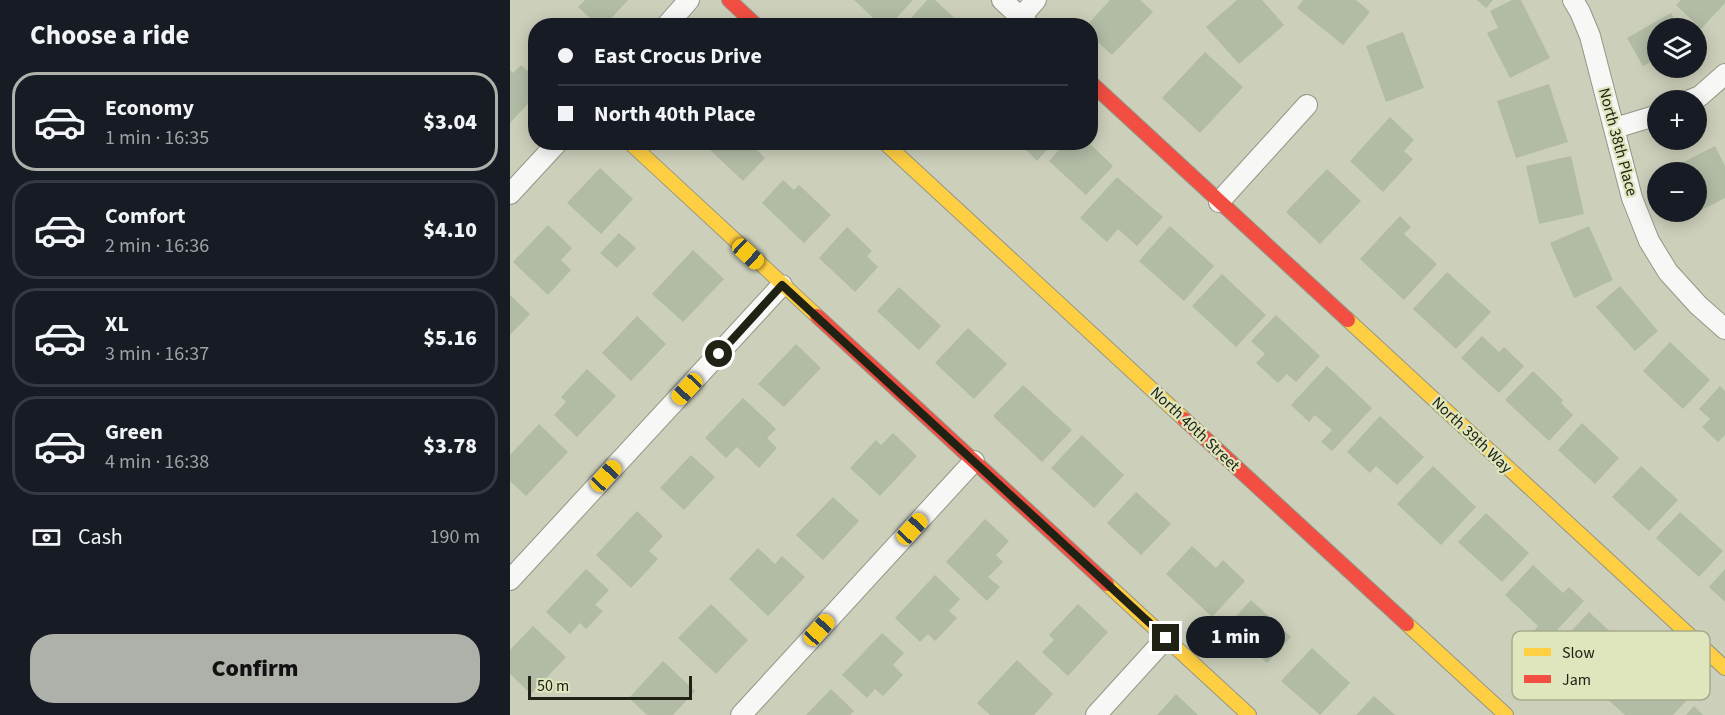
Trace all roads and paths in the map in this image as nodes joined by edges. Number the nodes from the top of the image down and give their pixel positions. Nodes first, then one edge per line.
1 (689, 0) edge
2 (729, 0) edge
3 (1002, 0) edge
4 (1036, 0) edge
5 (1573, 0) edge
6 (673, 18) edge
7 (748, 18) edge
8 (1022, 18) edge
9 (1027, 18) edge
10 (1725, 74) edge
11 (1098, 89) edge
12 (1707, 90) edge
13 (1307, 105) dead end
14 (1647, 118) edge
15 (1615, 128) junction
16 (551, 150) edge
17 (637, 150) edge
18 (893, 150) edge
19 (510, 194) edge
20 (1219, 202) junction
21 (782, 285) junction
22 (1725, 330) edge
23 (974, 461) junction
24 (510, 580) edge
25 (1685, 631) edge
26 (1166, 638) junction
27 (1710, 654) edge
28 (1725, 668) edge
29 (741, 715) edge
30 (1096, 715) edge
31 (1250, 715) edge
32 (1506, 715) edge

1 - 6 street
2 - 7 street
3 - 8 street
4 - 9 street
5 - 15 street, North 38th Place
10 - 12 street
11 - 20 street, North 39th Way
13 - 20 street
14 - 15 street
15 - 22 street, North 38th Place
16 - 19 street
17 - 21 street
18 - 32 street, North 40th Street
20 - 25 street, North 39th Way
21 - 23 street
21 - 24 street
23 - 26 street
23 - 29 street
26 - 30 street
26 - 31 street
27 - 28 street, North 39th Way

